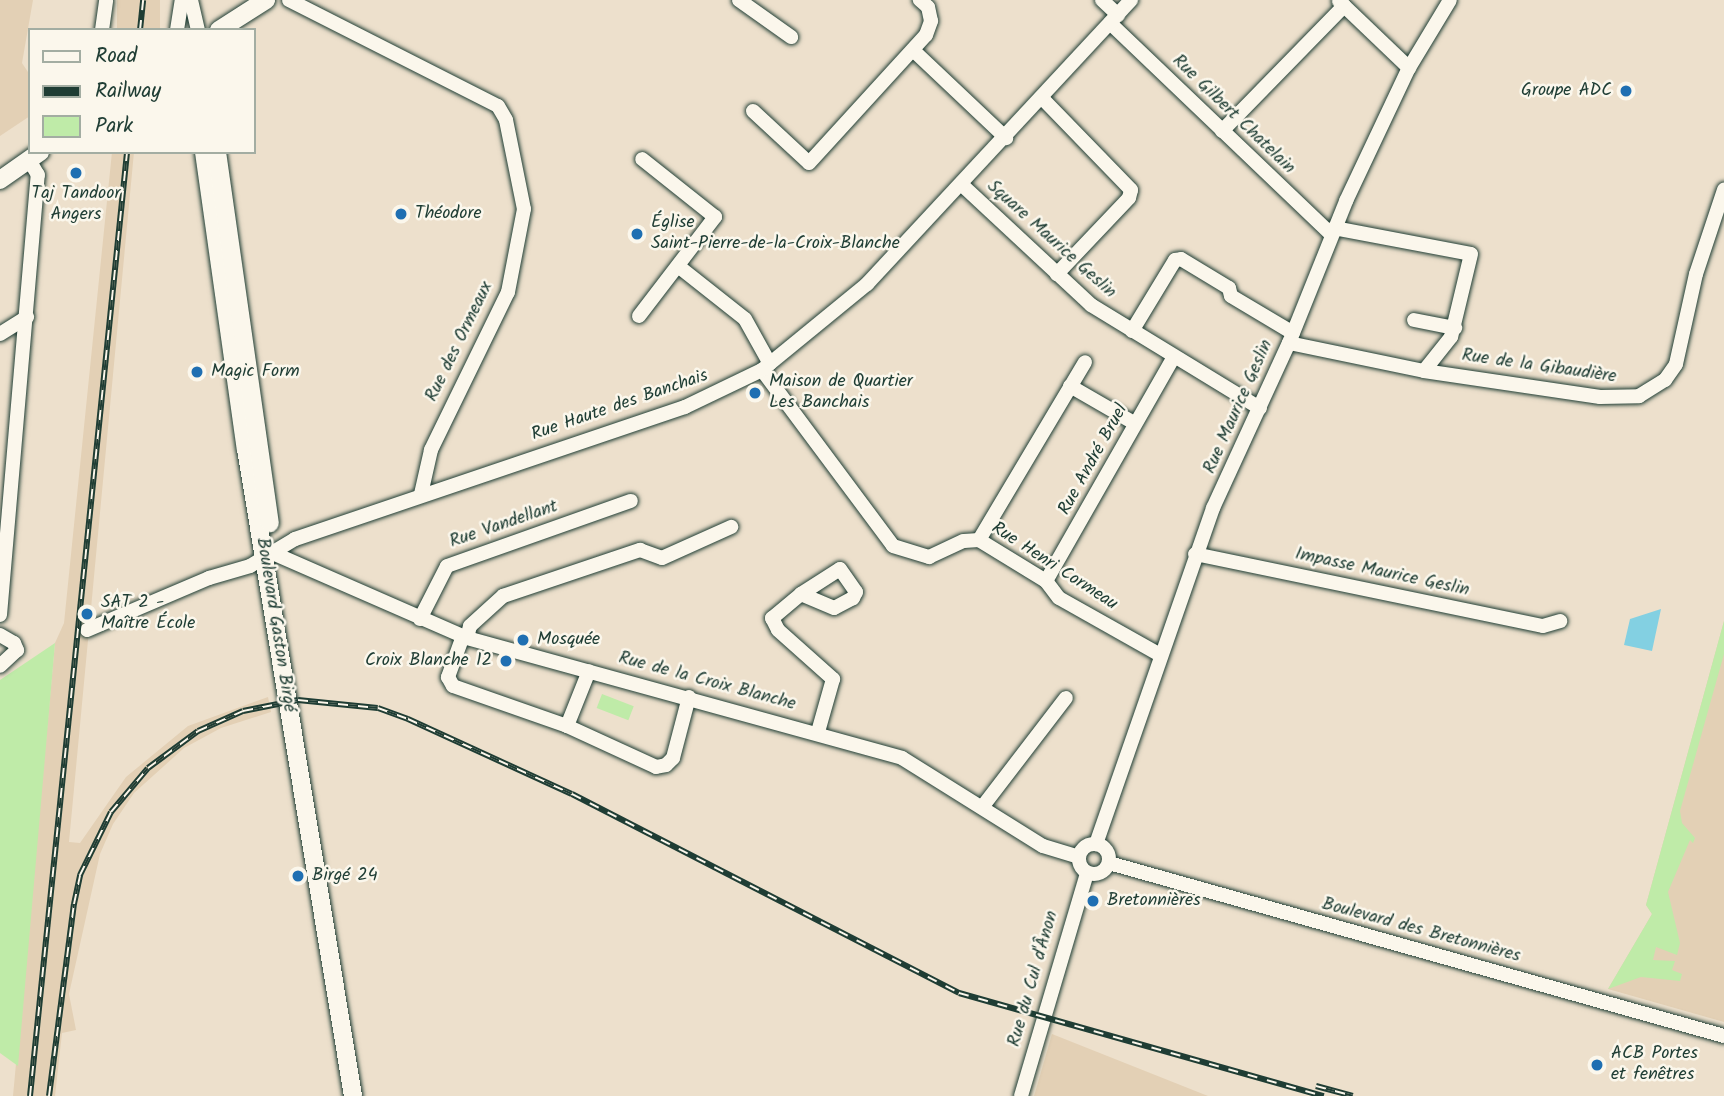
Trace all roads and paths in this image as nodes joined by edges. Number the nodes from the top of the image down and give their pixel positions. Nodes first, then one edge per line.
1 (106, 0) edge
2 (182, 0) edge
3 (191, 0) edge
4 (267, 0) edge
5 (289, 0) edge
6 (920, 0) edge
7 (1102, 0) edge
8 (1131, 0) edge
9 (1450, 0) edge
10 (743, 1) edge
11 (1341, 3) edge
12 (1114, 19) junction
13 (102, 28) edge
14 (177, 28) edge
15 (198, 28) edge
16 (222, 28) edge
17 (790, 37) dead end
18 (914, 51) junction
19 (1409, 68) junction
20 (1042, 98) junction
21 (753, 111) dead end
22 (1222, 131) junction
23 (1006, 138) junction
24 (204, 154) edge
25 (218, 154) edge
26 (34, 156) edge
27 (642, 159) dead end
28 (0, 180) edge
29 (962, 186) junction
30 (1724, 190) edge
31 (1332, 231) junction
32 (678, 266) junction
33 (1057, 274) junction
34 (639, 316) dead end
35 (27, 317) junction
36 (1414, 320) dead end
37 (1455, 328) junction
38 (1132, 331) junction
39 (0, 334) edge
40 (1291, 338) junction
41 (1174, 357) junction
42 (1085, 362) dead end
43 (766, 367) junction
44 (1424, 371) junction
45 (1070, 386) junction
46 (1260, 408) junction
47 (1134, 423) junction
48 (421, 494) junction
49 (631, 501) dead end
50 (731, 527) dead end
51 (979, 540) junction
52 (3, 545) edge
53 (1195, 554) junction
54 (269, 556) junction
55 (1046, 580) junction
56 (801, 594) dead end
57 (0, 615) edge
58 (419, 619) junction
59 (1560, 621) dead end
60 (87, 630) dead end
61 (0, 635) edge
62 (465, 637) junction
63 (1160, 655) junction
64 (0, 666) edge
65 (589, 671) junction
66 (689, 697) junction
67 (1066, 698) dead end
68 (567, 726) junction
69 (818, 732) junction
70 (983, 806) junction
71 (1096, 844) junction
72 (1078, 857) junction
73 (1109, 863) junction
74 (1087, 873) junction
75 (1724, 1036) edge
76 (353, 1096) edge
77 (365, 1096) edge
78 (1021, 1096) edge

1 - 13 street
2 - 14 street
3 - 15 street
4 - 16 main road
5 - 48 street, Rue des Ormeaux
6 - 18 street
7 - 12 street, Rue Gilbert Chatelain
8 - 12 street, Rue Haute des Banchais
9 - 19 street, Rue Maurice Geslin
10 - 17 street
11 - 19 street
11 - 22 street
12 - 20 street, Rue Haute des Banchais
12 - 22 street, Rue Gilbert Chatelain
18 - 21 street
18 - 23 street
19 - 31 street, Rue Maurice Geslin
20 - 23 street, Rue Haute des Banchais
20 - 33 street
22 - 31 street, Rue Gilbert Chatelain
23 - 29 street, Rue Haute des Banchais
24 - 54 main road, Boulevard Gaston Birgé
25 - 54 main road, Boulevard Gaston Birgé
26 - 28 main road
26 - 35 street
27 - 32 street
29 - 33 street, Square Maurice Geslin
29 - 43 street, Rue Haute des Banchais
30 - 44 street, Rue de la Gibaudière
31 - 37 street
31 - 40 street, Rue Maurice Geslin
32 - 34 street
32 - 43 street, Rue Henri Cormeau
33 - 38 street, Square Maurice Geslin
35 - 39 street
35 - 52 street
36 - 37 street
37 - 44 street
38 - 40 street, Rue de la Gibaudière
38 - 41 street, Square Maurice Geslin
40 - 44 street, Rue de la Gibaudière
40 - 46 street, Rue Maurice Geslin
41 - 46 street, Square Maurice Geslin
41 - 47 street, Rue André Bruel
42 - 45 street
43 - 48 street, Rue Haute des Banchais
43 - 51 street, Rue Henri Cormeau
45 - 47 street
45 - 51 street
46 - 53 street, Rue Maurice Geslin
47 - 55 street, Rue André Bruel
48 - 54 street, Rue Haute des Banchais
49 - 58 street, Rue Vandellant
50 - 62 street
51 - 55 street, Rue Henri Cormeau
52 - 57 street
53 - 59 street, Impasse Maurice Geslin
53 - 63 street, Rue Maurice Geslin
54 - 58 street, Rue de la Croix Blanche
54 - 60 street, Rue Haute des Banchais
54 - 76 main road, Boulevard Gaston Birgé
54 - 77 main road, Boulevard Gaston Birgé
55 - 63 street, Rue Henri Cormeau
56 - 69 street
58 - 62 street, Rue de la Croix Blanche
61 - 64 street
62 - 65 street, Rue de la Croix Blanche
62 - 68 street
63 - 71 street, Rue Maurice Geslin
65 - 66 street, Rue de la Croix Blanche
65 - 68 street
66 - 68 street
66 - 69 street, Rue de la Croix Blanche
67 - 70 street
69 - 70 street, Rue de la Croix Blanche
70 - 72 street, Rue de la Croix Blanche
71 - 72 street
71 - 73 street
72 - 74 street
73 - 74 street
73 - 75 street, Boulevard des Bretonnières
74 - 78 street, Rue du Cul d'Ânon

